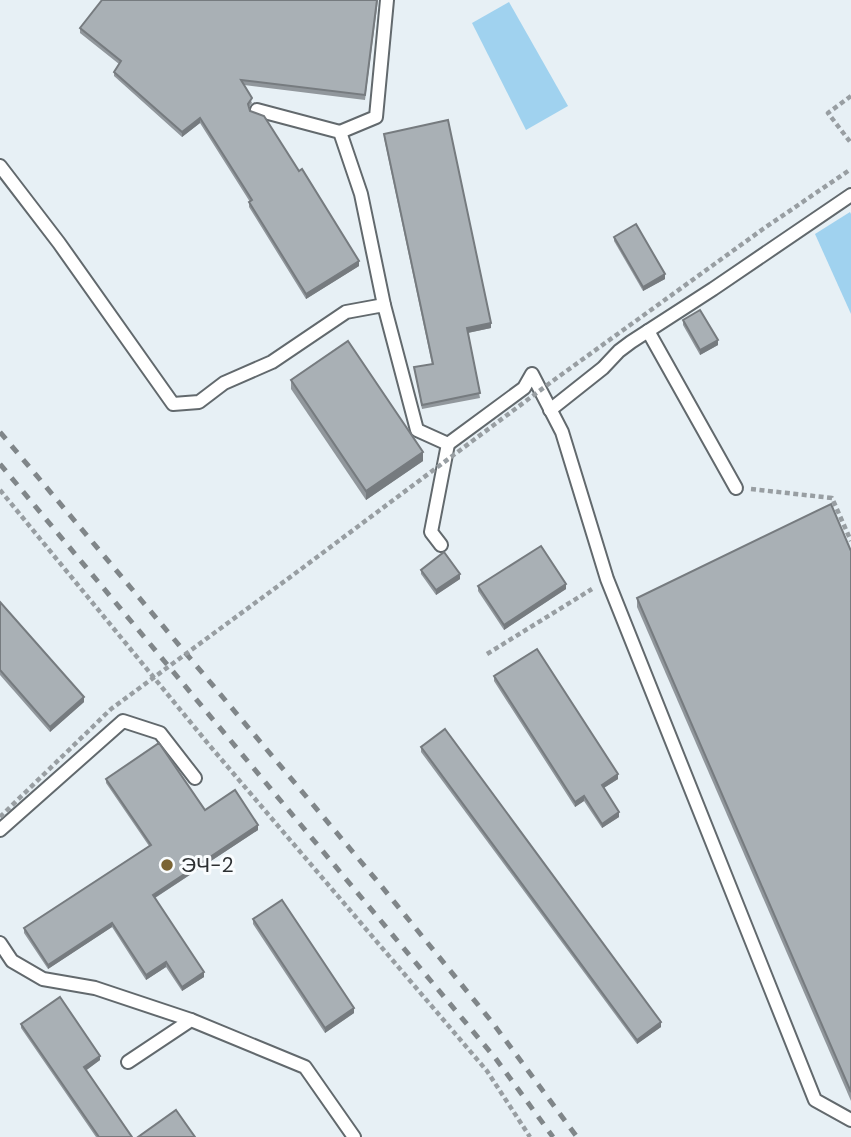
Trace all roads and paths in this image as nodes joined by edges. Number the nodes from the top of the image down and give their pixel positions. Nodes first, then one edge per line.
1 (387, 0) edge
2 (851, 96) edge
3 (257, 110) edge
4 (340, 132) junction
5 (851, 143) edge
6 (0, 166) edge
7 (851, 169) edge
8 (851, 195) edge
9 (384, 306) junction
10 (648, 331) junction
11 (550, 410) junction
12 (448, 444) junction
13 (736, 488) joint
14 (0, 490) edge
15 (851, 541) edge
16 (441, 545) dead end
17 (607, 579) junction
18 (487, 654) dead end
19 (195, 778) dead end
20 (0, 817) edge
21 (0, 830) edge
22 (0, 943) edge
23 (191, 1020) junction
24 (128, 1062) dead end
25 (851, 1120) edge
26 (354, 1137) edge
27 (530, 1137) edge

1 - 4 lane
2 - 5 path
3 - 4 lane
4 - 9 lane
6 - 9 lane
7 - 20 path, bridge
8 - 10 lane
9 - 12 lane
10 - 11 lane
10 - 13 lane
11 - 12 lane
11 - 17 lane
12 - 16 lane
13 - 15 path
14 - 27 path
17 - 18 path
17 - 25 lane
19 - 21 lane
22 - 23 lane
23 - 24 lane
23 - 26 lane

